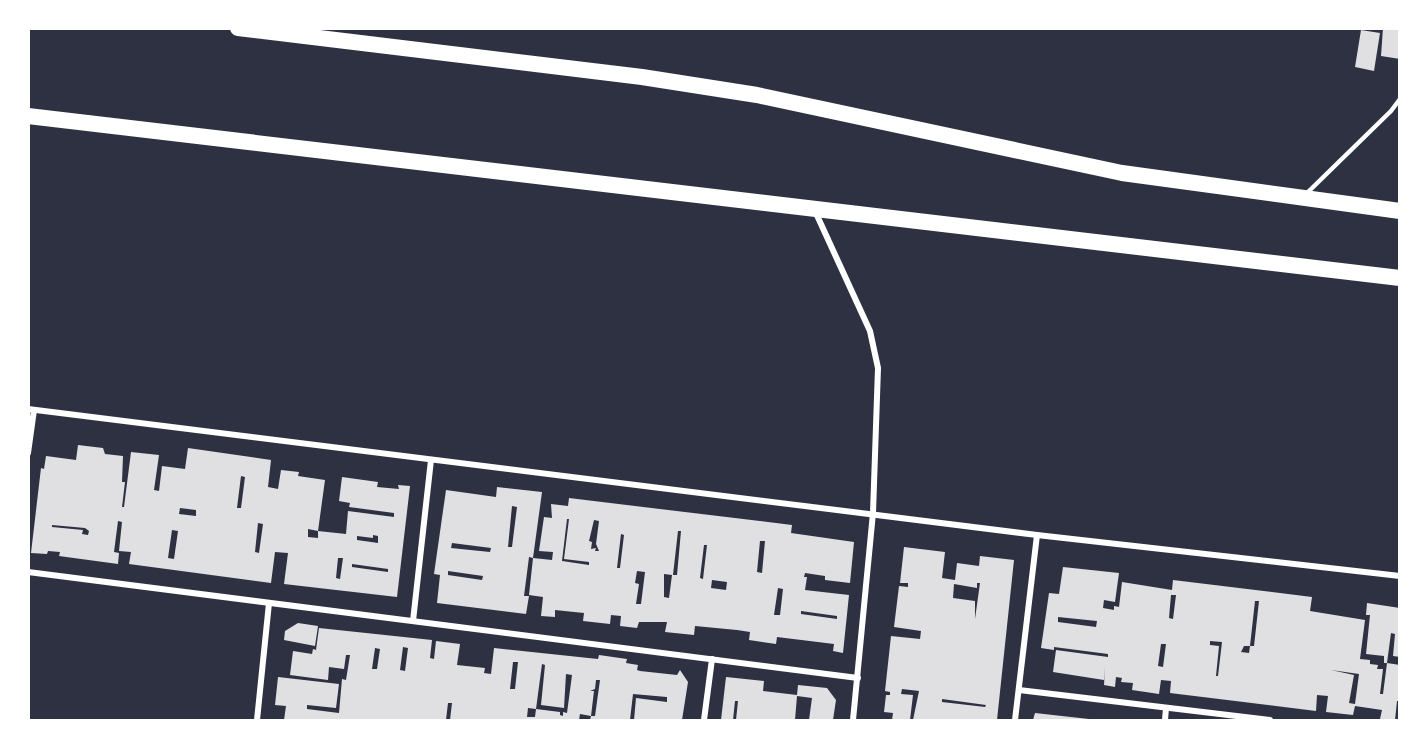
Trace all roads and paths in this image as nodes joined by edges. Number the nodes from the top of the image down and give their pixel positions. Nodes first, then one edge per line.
1 (238, 28) edge
2 (1400, 99) edge
3 (28, 116) edge
4 (1301, 198) junction
5 (813, 208) junction
6 (1400, 211) edge
7 (1400, 278) edge
8 (31, 410) edge
9 (28, 453) edge
10 (431, 460) junction
11 (873, 513) junction
12 (1037, 535) junction
13 (28, 572) edge
14 (1400, 576) edge
15 (269, 603) junction
16 (413, 621) junction
17 (712, 659) junction
18 (858, 678) junction
19 (1019, 690) junction
20 (1166, 708) junction
21 (257, 720) edge
22 (704, 720) edge
23 (853, 720) edge
24 (1015, 720) edge
25 (1164, 720) edge
26 (1270, 720) edge

1 - 4 highway
2 - 4 lane
3 - 5 highway
4 - 6 highway
5 - 7 highway
5 - 11 street
8 - 9 street
8 - 10 street
10 - 11 street
10 - 16 street
11 - 12 street
11 - 18 street
12 - 14 street
12 - 19 street
13 - 15 street
15 - 16 street
15 - 21 street
16 - 17 street
17 - 18 street
17 - 22 street
18 - 23 street
19 - 20 street
19 - 24 street
20 - 25 street
20 - 26 street

